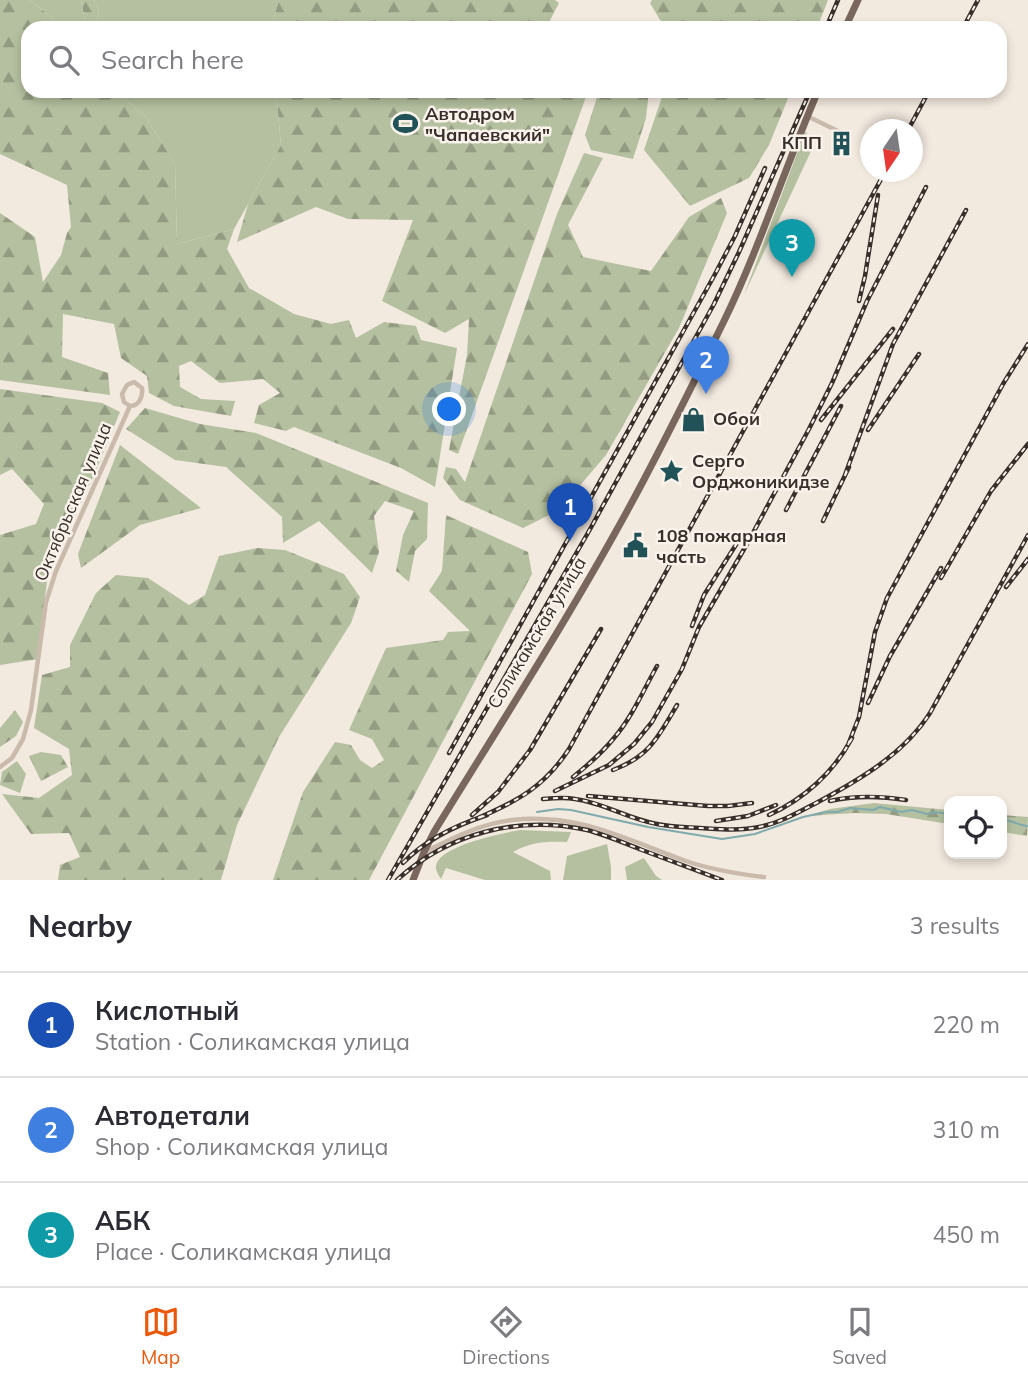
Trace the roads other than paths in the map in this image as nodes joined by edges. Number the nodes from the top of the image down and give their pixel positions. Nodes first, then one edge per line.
1 (858, 0) edge
2 (848, 21) edge
3 (815, 98) edge
4 (807, 116) junction
5 (844, 134) dead end
6 (130, 406) junction
7 (0, 767) edge
8 (424, 852) junction
9 (764, 877) dead end
10 (414, 880) edge

1 - 2 main road
3 - 4 main road, Соликамская улица
4 - 5 street
4 - 8 main road, Соликамская улица
6 - 6 street
6 - 7 street, Октябрьская улица
8 - 9 street
8 - 10 main road, Соликамская улица

